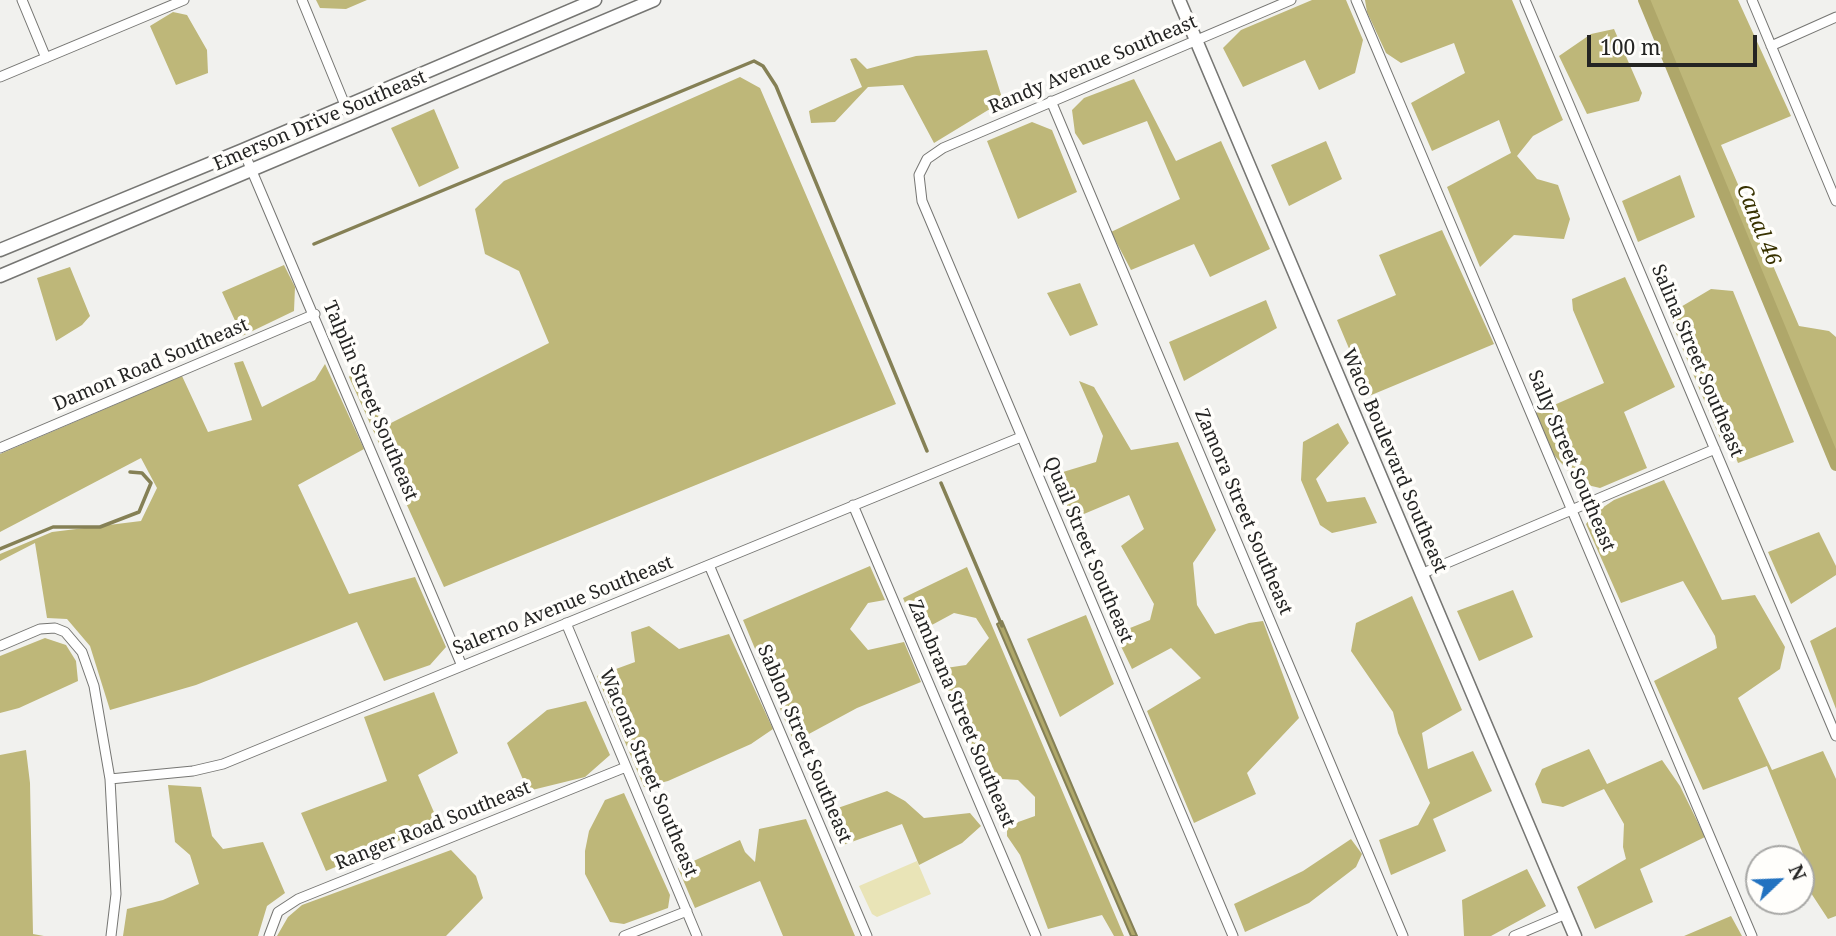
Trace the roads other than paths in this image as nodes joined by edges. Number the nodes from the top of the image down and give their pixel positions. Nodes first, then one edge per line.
1 (22, 0) edge
2 (184, 0) edge
3 (302, 0) edge
4 (595, 0) edge
5 (654, 0) edge
6 (1179, 0) edge
7 (1291, 0) edge
8 (1356, 0) edge
9 (1525, 0) edge
10 (1752, 0) edge
11 (1836, 17) edge
12 (1196, 41) junction
13 (1771, 46) junction
14 (46, 58) junction
15 (0, 77) edge
16 (1051, 101) junction
17 (345, 105) junction
18 (243, 150) junction
19 (253, 171) junction
20 (919, 175) joint
21 (1836, 201) edge
22 (0, 250) edge
23 (0, 275) edge
24 (315, 314) junction
25 (1021, 437) junction
26 (0, 448) edge
27 (1715, 449) junction
28 (853, 505) junction
29 (1573, 509) junction
30 (709, 565) junction
31 (1421, 574) junction
32 (566, 623) junction
33 (0, 646) edge
34 (462, 666) junction
35 (1836, 736) edge
36 (626, 767) junction
37 (110, 779) junction
38 (687, 911) junction
39 (1566, 914) junction
40 (111, 936) edge
41 (269, 936) edge
42 (624, 936) edge
43 (697, 936) edge
44 (867, 936) edge
45 (1036, 936) edge
46 (1233, 936) edge
47 (1403, 936) edge
48 (1514, 936) edge
49 (1575, 936) edge
50 (1752, 936) edge

1 - 14 street
2 - 14 street
3 - 17 street
4 - 17 street, Emerson Drive Southeast
5 - 19 street, Emerson Drive Southeast
6 - 12 street, Waco Boulevard Southeast
7 - 12 street, Randy Avenue Southeast
8 - 29 street, Sally Street Southeast
9 - 27 street, Salina Street Southeast
10 - 13 street
11 - 13 street
12 - 16 street, Randy Avenue Southeast
12 - 31 street, Waco Boulevard Southeast
13 - 21 street
14 - 15 street
16 - 20 street, Randy Avenue Southeast
16 - 47 street, Zamora Street Southeast
17 - 18 street, Emerson Drive Southeast
18 - 19 street, Talplin Street Southeast
18 - 22 street, Emerson Drive Southeast
19 - 23 street, Emerson Drive Southeast
19 - 24 street, Talplin Street Southeast
20 - 25 street, Quail Street Southeast
24 - 26 street, Damon Road Southeast
24 - 34 street, Talplin Street Southeast
25 - 28 street, Salerno Avenue Southeast
25 - 46 street, Quail Street Southeast
27 - 29 street
27 - 35 street, Salina Street Southeast
28 - 30 street, Salerno Avenue Southeast
28 - 45 street, Zambrana Street Southeast
29 - 31 street
29 - 50 street, Sally Street Southeast
30 - 32 street, Salerno Avenue Southeast
30 - 44 street, Sablon Street Southeast
31 - 39 street, Waco Boulevard Southeast
32 - 34 street, Salerno Avenue Southeast
32 - 36 street, Wacona Street Southeast
33 - 37 street
34 - 37 street, Salerno Avenue Southeast
36 - 38 street, Wacona Street Southeast
36 - 41 street, Ranger Road Southeast
37 - 40 street
38 - 42 street
38 - 43 street, Wacona Street Southeast
39 - 48 street
39 - 49 street, Waco Boulevard Southeast

